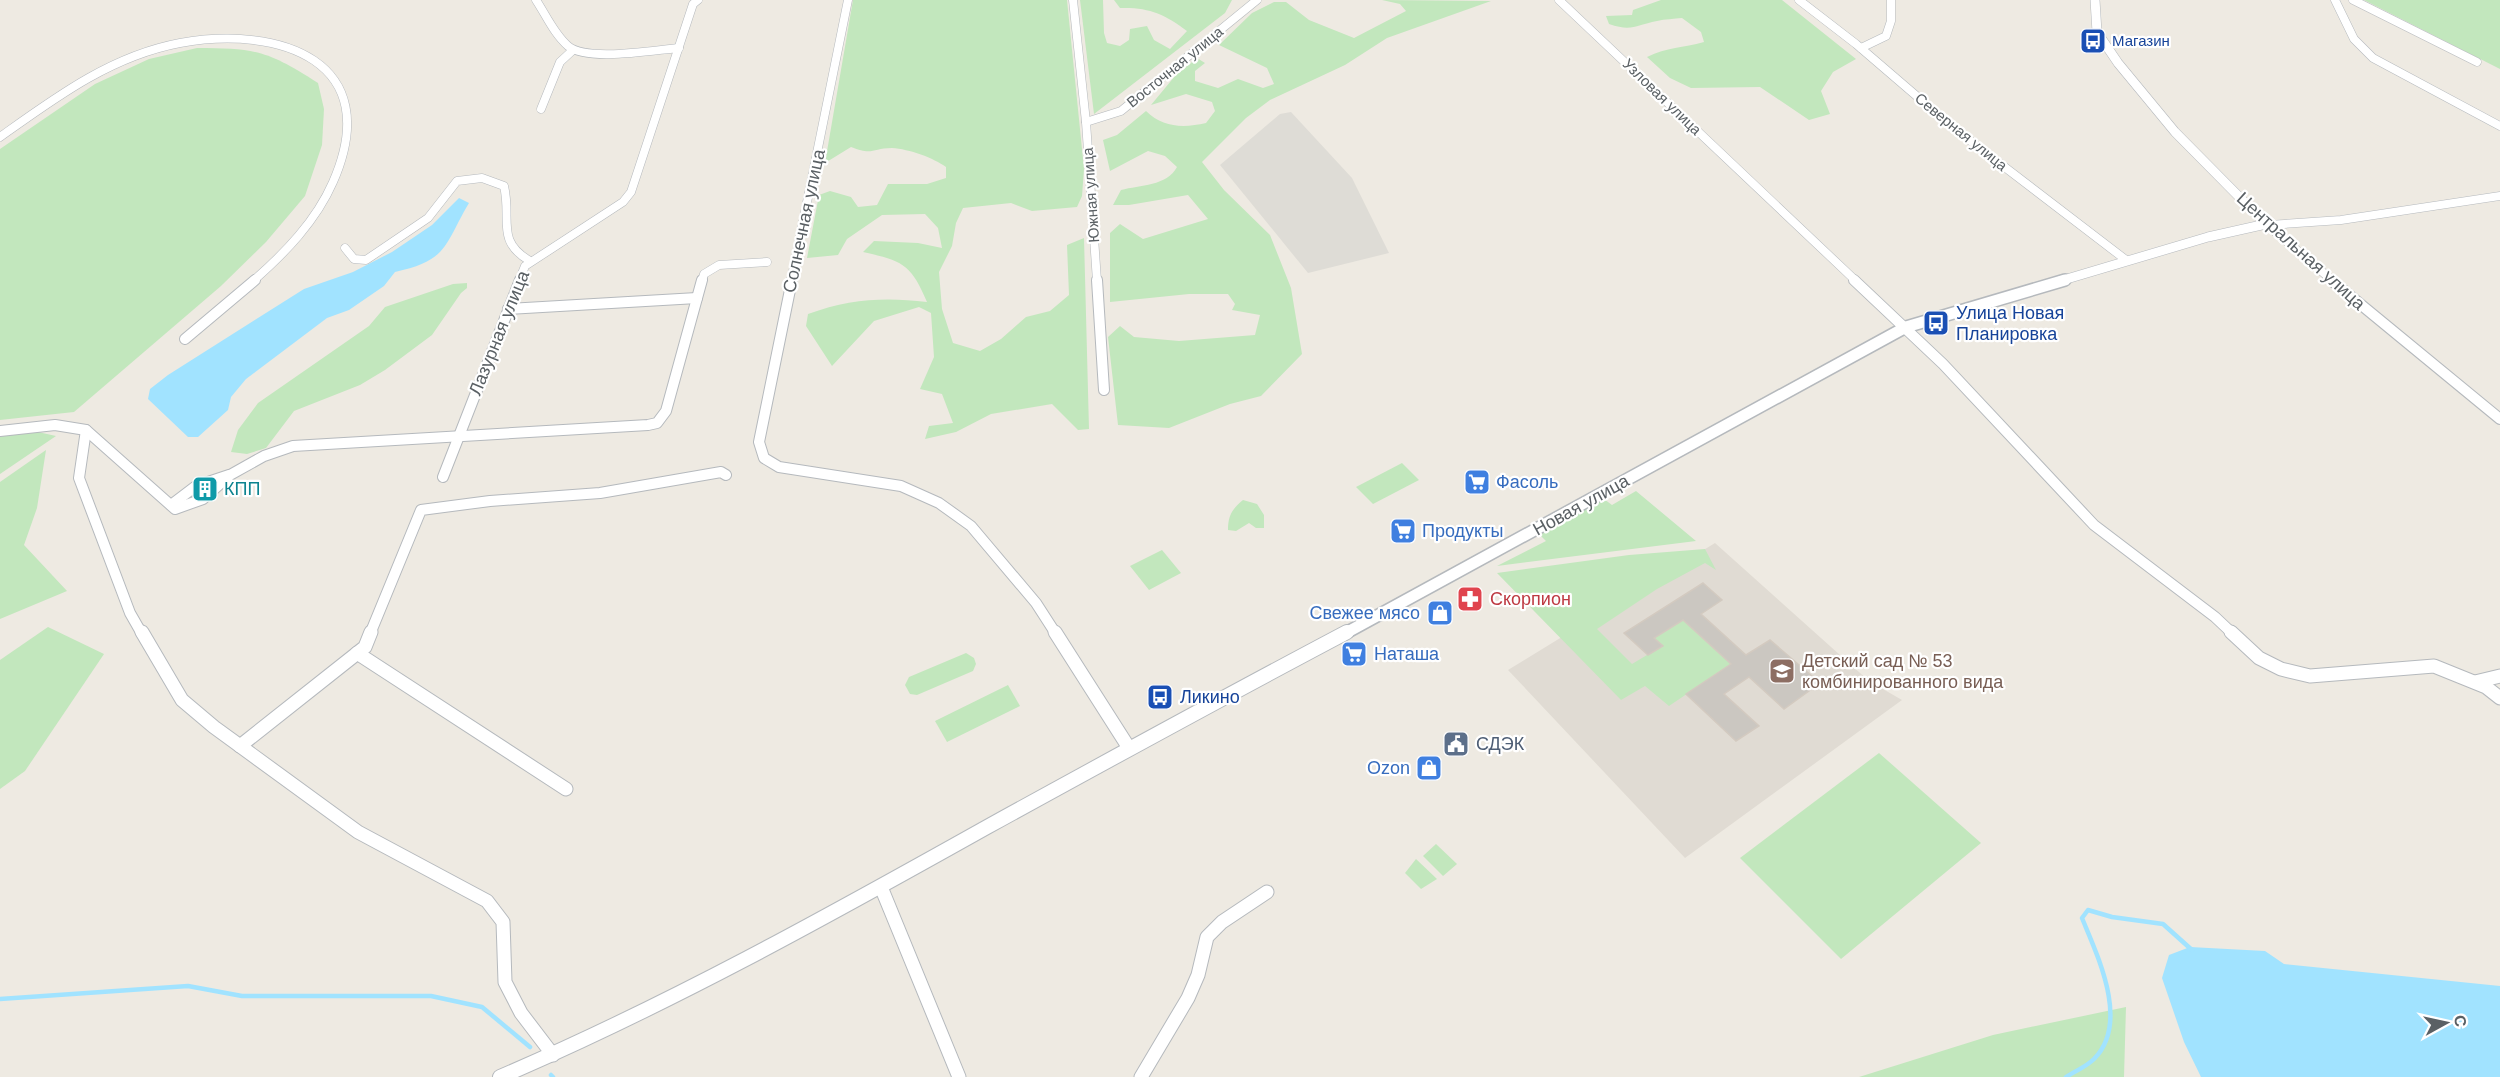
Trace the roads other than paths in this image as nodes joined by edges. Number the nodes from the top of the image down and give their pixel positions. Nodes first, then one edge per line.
1 (536, 0) edge
2 (698, 0) edge
3 (848, 0) edge
4 (1073, 0) edge
5 (1257, 0) edge
6 (1559, 0) edge
7 (1798, 0) edge
8 (1891, 0) edge
9 (2095, 0) edge
10 (2335, 0) edge
11 (2353, 0) edge
12 (679, 48) junction
13 (1861, 48) junction
14 (573, 50) junction
15 (2477, 62) dead end
16 (541, 108) dead end
17 (1086, 122) junction
18 (2500, 126) edge
19 (0, 137) edge
20 (2500, 196) edge
21 (2266, 224) junction
22 (345, 248) dead end
23 (2126, 260) junction
24 (530, 261) junction
25 (767, 261) dead end
26 (697, 298) junction
27 (508, 309) junction
28 (1906, 327) junction
29 (185, 339) dead end
30 (1104, 390) dead end
31 (2500, 419) edge
32 (86, 430) junction
33 (0, 431) edge
34 (457, 435) junction
35 (726, 475) dead end
36 (442, 477) dead end
37 (357, 653) junction
38 (2500, 676) edge
39 (2475, 682) junction
40 (2500, 698) edge
41 (240, 746) junction
42 (1129, 748) junction
43 (566, 789) dead end
44 (881, 887) junction
45 (1267, 892) dead end
46 (553, 1055) junction
47 (500, 1077) edge
48 (959, 1077) edge
49 (1141, 1077) edge

1 - 14 street
2 - 12 street, Лазурная улица
3 - 42 street, Солнечная улица
4 - 17 street, Южная улица
5 - 17 street, Восточная улица
6 - 28 street, Узловая улица
7 - 13 street, Северная улица
8 - 13 street
9 - 21 street, Центральная улица
10 - 18 street
11 - 15 street
12 - 14 street
12 - 24 street, Лазурная улица
13 - 23 street, Северная улица
14 - 16 street
17 - 30 street, Южная улица
19 - 29 street
20 - 21 street
21 - 23 street, Новая улица
21 - 31 street, Центральная улица
22 - 24 street
23 - 28 street, Новая улица
24 - 27 street, Лазурная улица
25 - 26 street
26 - 27 street
26 - 34 street
27 - 34 street, Лазурная улица
28 - 39 street
28 - 42 street, Новая улица
32 - 33 street
32 - 34 street
32 - 41 street
34 - 36 street, Лазурная улица
35 - 37 street
37 - 41 street
37 - 43 street
38 - 39 street
39 - 40 street
41 - 46 street
42 - 44 street, Новая улица
44 - 46 street, Новая улица
44 - 48 street
45 - 49 street
46 - 47 street, Новая улица

